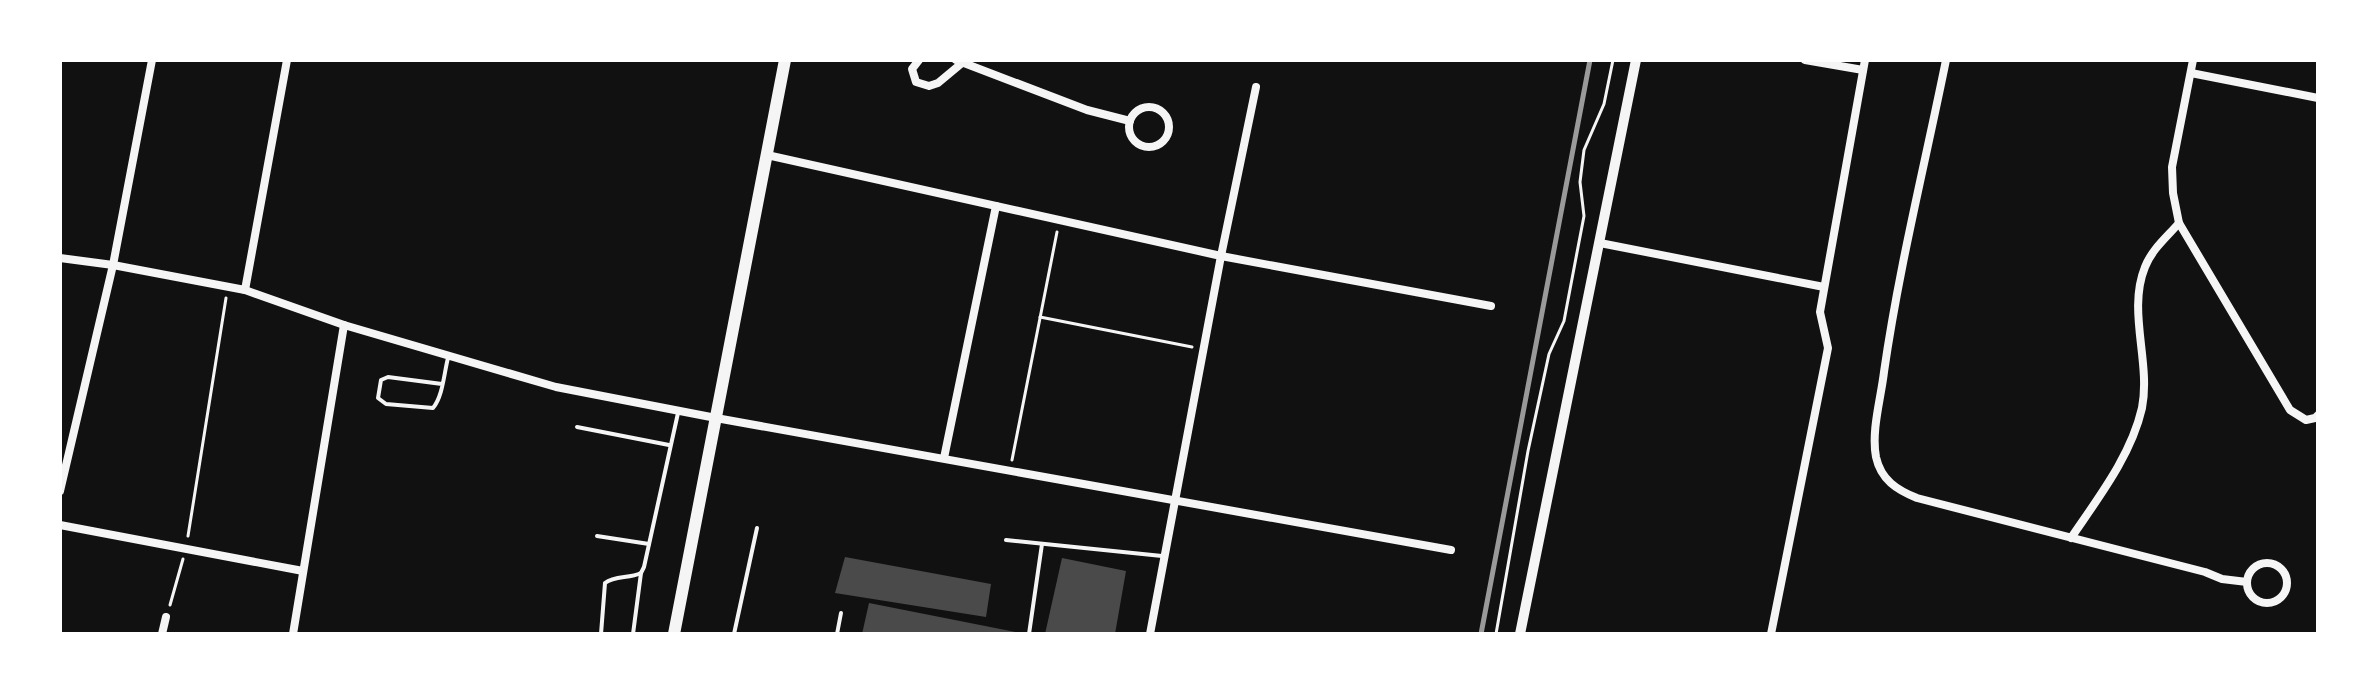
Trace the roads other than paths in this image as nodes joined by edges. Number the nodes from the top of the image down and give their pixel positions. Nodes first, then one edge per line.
1 (152, 60) edge
2 (287, 60) edge
3 (785, 60) edge
4 (919, 60) edge
5 (1636, 60) edge
6 (1805, 60) edge
7 (1865, 60) edge
8 (1946, 60) edge
9 (2193, 60) edge
10 (959, 61) edge
11 (1863, 70) junction
12 (2191, 73) junction
13 (1256, 87) dead end
14 (2318, 98) edge
15 (1130, 121) junction
16 (767, 155) junction
17 (996, 206) junction
18 (2179, 223) junction
19 (1600, 243) junction
20 (1221, 256) junction
21 (60, 258) edge
22 (113, 265) junction
23 (1824, 287) junction
24 (245, 290) junction
25 (1491, 306) dead end
26 (344, 325) junction
27 (448, 355) junction
28 (442, 384) junction
29 (679, 411) junction
30 (2318, 415) edge
31 (716, 418) junction
32 (577, 427) dead end
33 (669, 445) junction
34 (944, 458) junction
35 (60, 491) edge
36 (1176, 499) junction
37 (60, 525) edge
38 (757, 528) dead end
39 (597, 536) dead end
40 (2071, 538) junction
41 (1006, 540) dead end
42 (649, 544) junction
43 (1042, 544) junction
44 (1451, 550) dead end
45 (1165, 556) junction
46 (303, 571) junction
47 (641, 573) junction
48 (2247, 582) junction
49 (841, 613) dead end
50 (166, 617) road end
51 (162, 634) edge
52 (293, 634) edge
53 (601, 634) edge
54 (633, 634) edge
55 (674, 634) edge
56 (734, 634) edge
57 (837, 634) edge
58 (1029, 634) edge
59 (1150, 634) edge
60 (1520, 634) edge
61 (1771, 634) edge

1 - 22 street
2 - 24 street
3 - 16 main road
4 - 10 street
5 - 19 street
6 - 11 street
7 - 11 street
8 - 40 street
9 - 12 street
10 - 15 street
11 - 23 street
12 - 14 street
12 - 18 street
13 - 20 street
15 - 15 street
16 - 17 street
16 - 31 main road
17 - 20 street
17 - 34 street
18 - 30 street
18 - 40 street
19 - 23 street
19 - 60 street
20 - 25 street
20 - 36 street
21 - 22 street
22 - 24 street
22 - 35 street
23 - 61 street
24 - 26 street
26 - 27 street
26 - 46 street
27 - 28 lane
27 - 29 street
28 - 28 lane
29 - 31 street
29 - 33 lane
31 - 34 street
31 - 55 main road
32 - 33 lane
33 - 42 lane
34 - 36 street
36 - 44 street
36 - 45 street
37 - 46 street
38 - 56 lane
39 - 42 lane
40 - 48 street
41 - 43 lane
42 - 47 lane
43 - 45 lane
43 - 58 lane
45 - 59 street
46 - 52 street
47 - 53 lane
47 - 54 lane
48 - 48 street
49 - 57 lane
50 - 51 street

